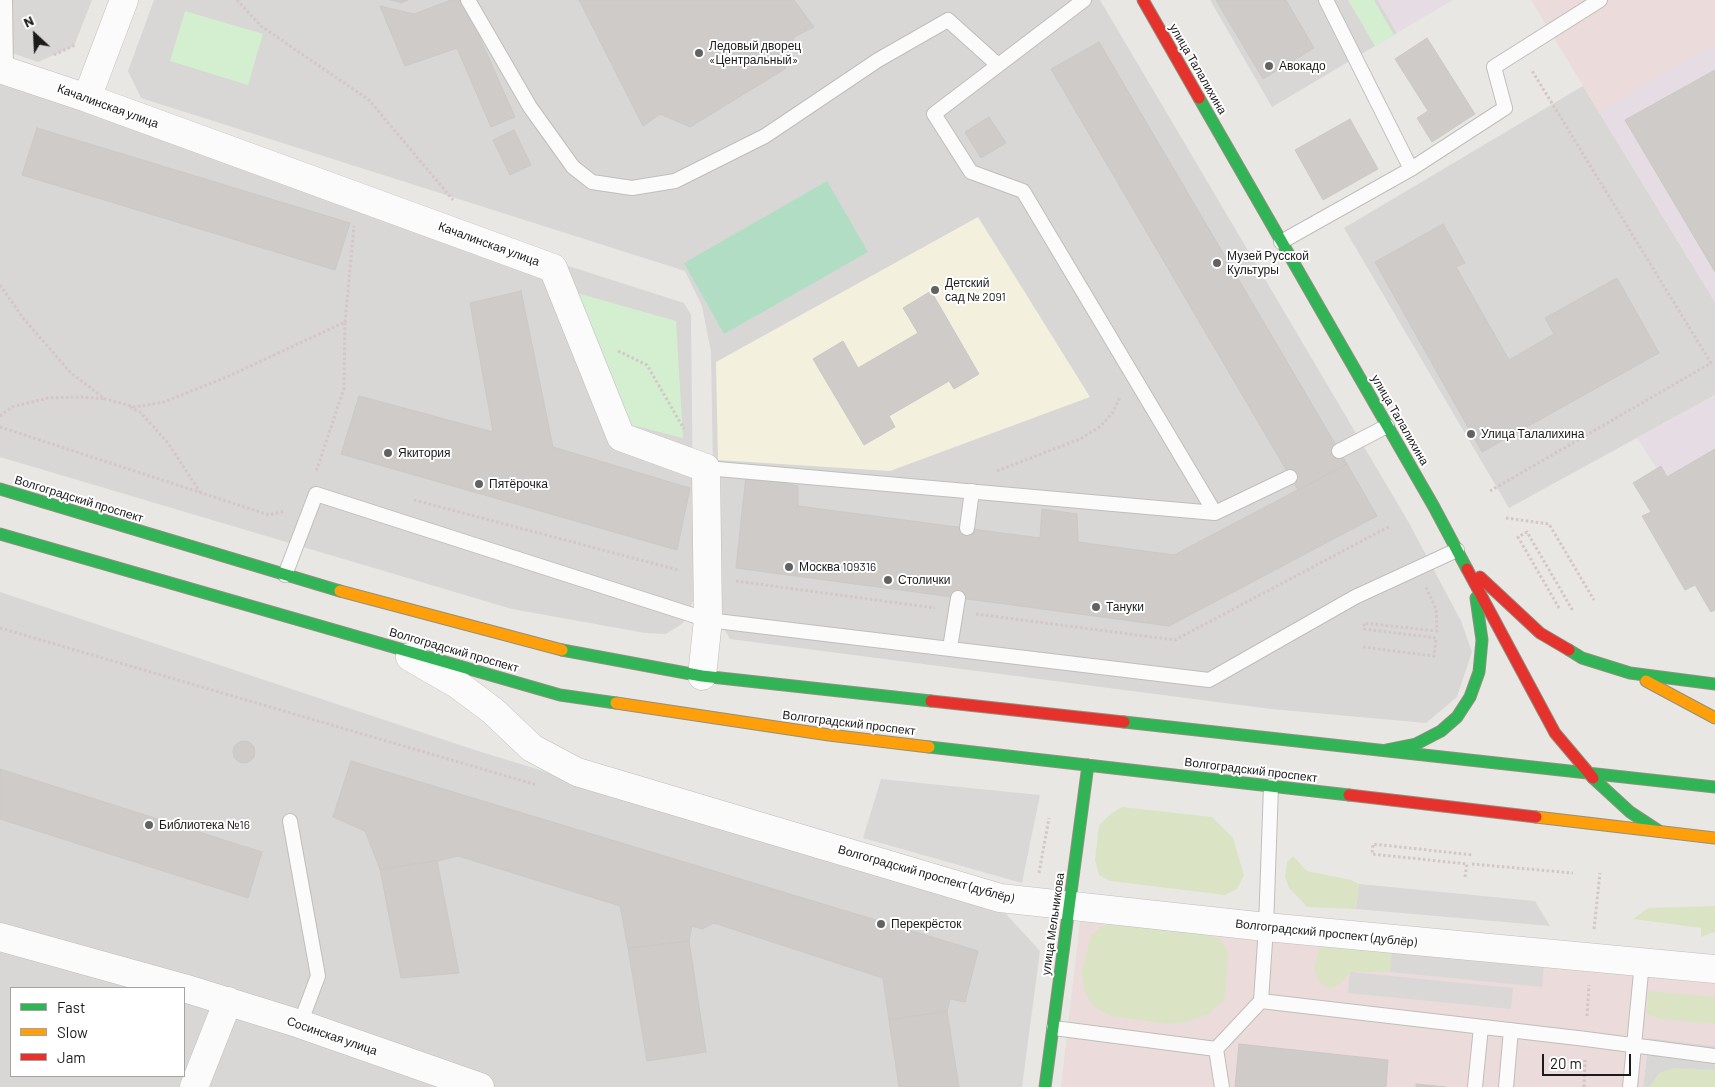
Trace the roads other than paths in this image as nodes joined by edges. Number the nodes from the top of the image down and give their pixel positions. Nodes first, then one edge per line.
1 (5, 0) edge
2 (124, 0) edge
3 (468, 0) edge
4 (1084, 0) edge
5 (1143, 0) edge
6 (1326, 0) edge
7 (1600, 0) edge
8 (998, 65) junction
9 (3, 70) edge
10 (87, 98) junction
11 (1411, 169) junction
12 (1281, 242) junction
13 (1387, 426) junction
14 (1339, 451) dead end
15 (706, 468) junction
16 (1290, 477) dead end
17 (0, 489) edge
18 (972, 492) junction
19 (1215, 513) junction
20 (967, 528) dead end
21 (0, 534) edge
22 (1456, 550) junction
23 (1464, 563) junction
24 (285, 575) junction
25 (1473, 579) junction
26 (957, 604) road end
27 (708, 620) junction
28 (394, 648) junction
29 (950, 648) junction
30 (1630, 673) junction
31 (702, 676) junction
32 (1715, 684) edge
33 (1715, 718) edge
34 (1382, 750) junction
35 (1088, 765) junction
36 (1586, 772) junction
37 (1271, 786) junction
38 (1715, 787) edge
39 (290, 821) dead end
40 (1659, 831) junction
41 (1686, 835) junction
42 (1715, 838) edge
43 (1708, 848) dead end
44 (1069, 906) junction
45 (1266, 927) junction
46 (0, 937) edge
47 (1642, 962) junction
48 (1715, 969) edge
49 (179, 987) edge
50 (185, 989) edge
51 (228, 1001) junction
52 (1261, 1001) junction
53 (300, 1024) junction
54 (1481, 1027) junction
55 (1054, 1028) junction
56 (1511, 1030) junction
57 (1635, 1046) junction
58 (1216, 1049) junction
59 (1715, 1056) edge
60 (194, 1087) edge
61 (480, 1087) edge
62 (1045, 1087) edge
63 (1222, 1087) edge
64 (1475, 1087) edge
65 (1506, 1087) edge
66 (1630, 1087) edge

1 - 9 lane
2 - 10 street
3 - 8 lane
4 - 8 lane
5 - 12 main road, улица Талалихина
6 - 11 lane
7 - 11 lane
8 - 19 lane
9 - 10 street, Качалинская улица
10 - 15 street, Качалинская улица
11 - 12 lane
12 - 13 main road, улица Талалихина
13 - 14 lane
13 - 22 main road, улица Талалихина
15 - 18 lane
15 - 27 street
16 - 19 lane
17 - 24 main road, Волгоградский проспект
18 - 19 lane
18 - 20 lane
21 - 28 main road, Волгоградский проспект
22 - 23 main road, улица Талалихина
22 - 29 lane
23 - 25 main road, улица Талалихина
23 - 30 main road
24 - 27 lane
24 - 31 main road, Волгоградский проспект
25 - 34 main road
25 - 36 main road, улица Талалихина
26 - 29 lane
27 - 29 lane
27 - 31 street
28 - 35 main road, Волгоградский проспект
28 - 44 street, Волгоградский проспект (дублёр)
30 - 32 main road
30 - 33 main road
31 - 34 main road, Волгоградский проспект
34 - 36 main road, Волгоградский проспект
35 - 37 main road, Волгоградский проспект
35 - 44 main road, улица Мельникова
36 - 38 main road, Волгоградский проспект
36 - 40 main road, улица Талалихина
37 - 40 main road, Волгоградский проспект
37 - 45 lane
39 - 53 lane
40 - 41 main road, Волгоградский проспект
41 - 42 main road, Волгоградский проспект
41 - 43 main road
44 - 45 street, Волгоградский проспект (дублёр)
44 - 55 main road, улица Мельникова
45 - 47 street, Волгоградский проспект (дублёр)
45 - 52 lane
46 - 49 street, Сосинская улица
47 - 48 street, Волгоградский проспект (дублёр)
47 - 57 lane
50 - 51 street, Сосинская улица
51 - 53 street, Сосинская улица
51 - 60 street
52 - 54 lane
52 - 58 lane
53 - 61 street, Сосинская улица
54 - 56 lane
54 - 64 lane
55 - 58 lane
55 - 62 main road, улица Мельникова
56 - 57 lane
56 - 65 lane
57 - 59 lane
57 - 66 lane
58 - 63 lane

